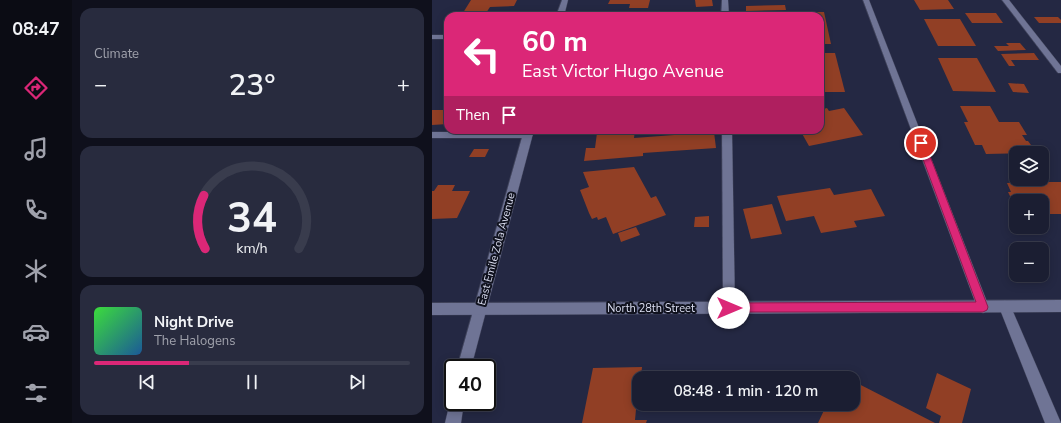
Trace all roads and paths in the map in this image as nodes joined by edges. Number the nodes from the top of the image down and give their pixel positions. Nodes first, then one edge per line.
1 (565, 0) edge
2 (725, 0) edge
3 (866, 0) edge
4 (1005, 0) edge
5 (561, 12) edge
6 (725, 12) edge
7 (432, 37) edge
8 (444, 37) edge
9 (1061, 71) edge
10 (464, 134) edge
11 (527, 134) edge
12 (727, 134) edge
13 (432, 135) edge
14 (1061, 306) edge
15 (983, 307) junction
16 (1005, 307) junction
17 (729, 308) junction
18 (432, 309) edge
19 (479, 309) junction
20 (466, 359) edge
21 (455, 411) edge
22 (453, 423) edge
23 (1052, 423) edge

1 - 5 street
2 - 6 street
3 - 15 street
4 - 9 street
7 - 8 street
10 - 13 street
11 - 19 street, East Emile Zola Avenue
12 - 17 street
14 - 16 street, North 28th Street
15 - 16 street, North 28th Street
15 - 17 street, North 28th Street
16 - 23 street
17 - 19 street, North 28th Street
18 - 19 street, North 28th Street
19 - 20 street, East Emile Zola Avenue
21 - 22 street

